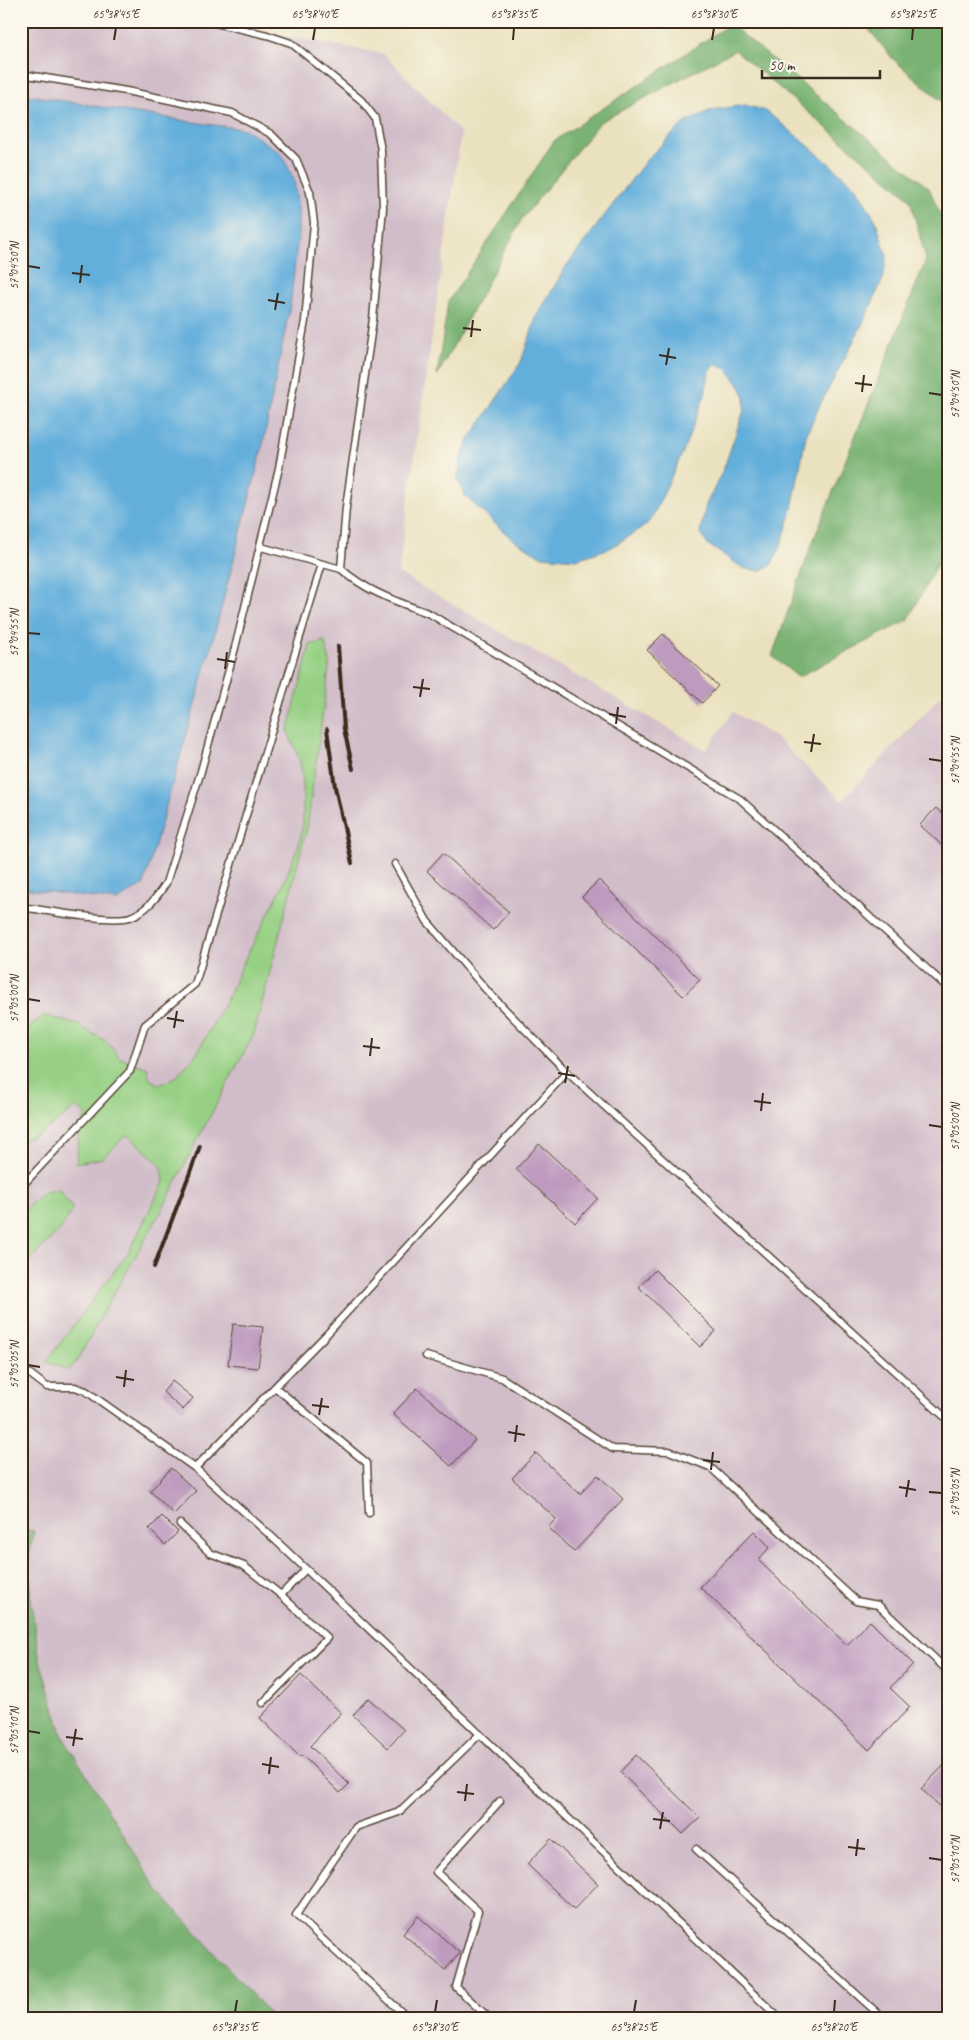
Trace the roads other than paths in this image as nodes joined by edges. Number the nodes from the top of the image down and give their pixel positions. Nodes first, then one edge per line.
1 (207, 21) edge
2 (21, 74) edge
3 (261, 547) junction
4 (322, 564) junction
5 (340, 569) junction
6 (395, 864) dead end
7 (21, 907) edge
8 (948, 988) edge
9 (567, 1072) junction
10 (21, 1187) edge
11 (426, 1356) dead end
12 (21, 1367) edge
13 (276, 1388) junction
14 (948, 1420) edge
15 (195, 1468) junction
16 (369, 1513) dead end
17 (180, 1524) dead end
18 (306, 1569) junction
19 (280, 1594) junction
20 (948, 1670) edge
21 (263, 1703) dead end
22 (480, 1734) junction
23 (500, 1801) dead end
24 (696, 1849) dead end
25 (410, 2019) edge
26 (490, 2019) edge
27 (780, 2019) edge
28 (884, 2019) edge

1 - 5 lane
2 - 3 lane
3 - 4 lane
3 - 7 lane
4 - 5 lane
4 - 10 lane
5 - 8 lane
6 - 9 lane
9 - 13 lane
9 - 14 lane
11 - 20 lane
12 - 15 lane
13 - 15 lane
13 - 16 lane
15 - 18 lane
17 - 19 lane
18 - 19 lane
18 - 22 lane
19 - 21 lane
22 - 25 lane
22 - 27 lane
23 - 26 lane
24 - 28 lane

